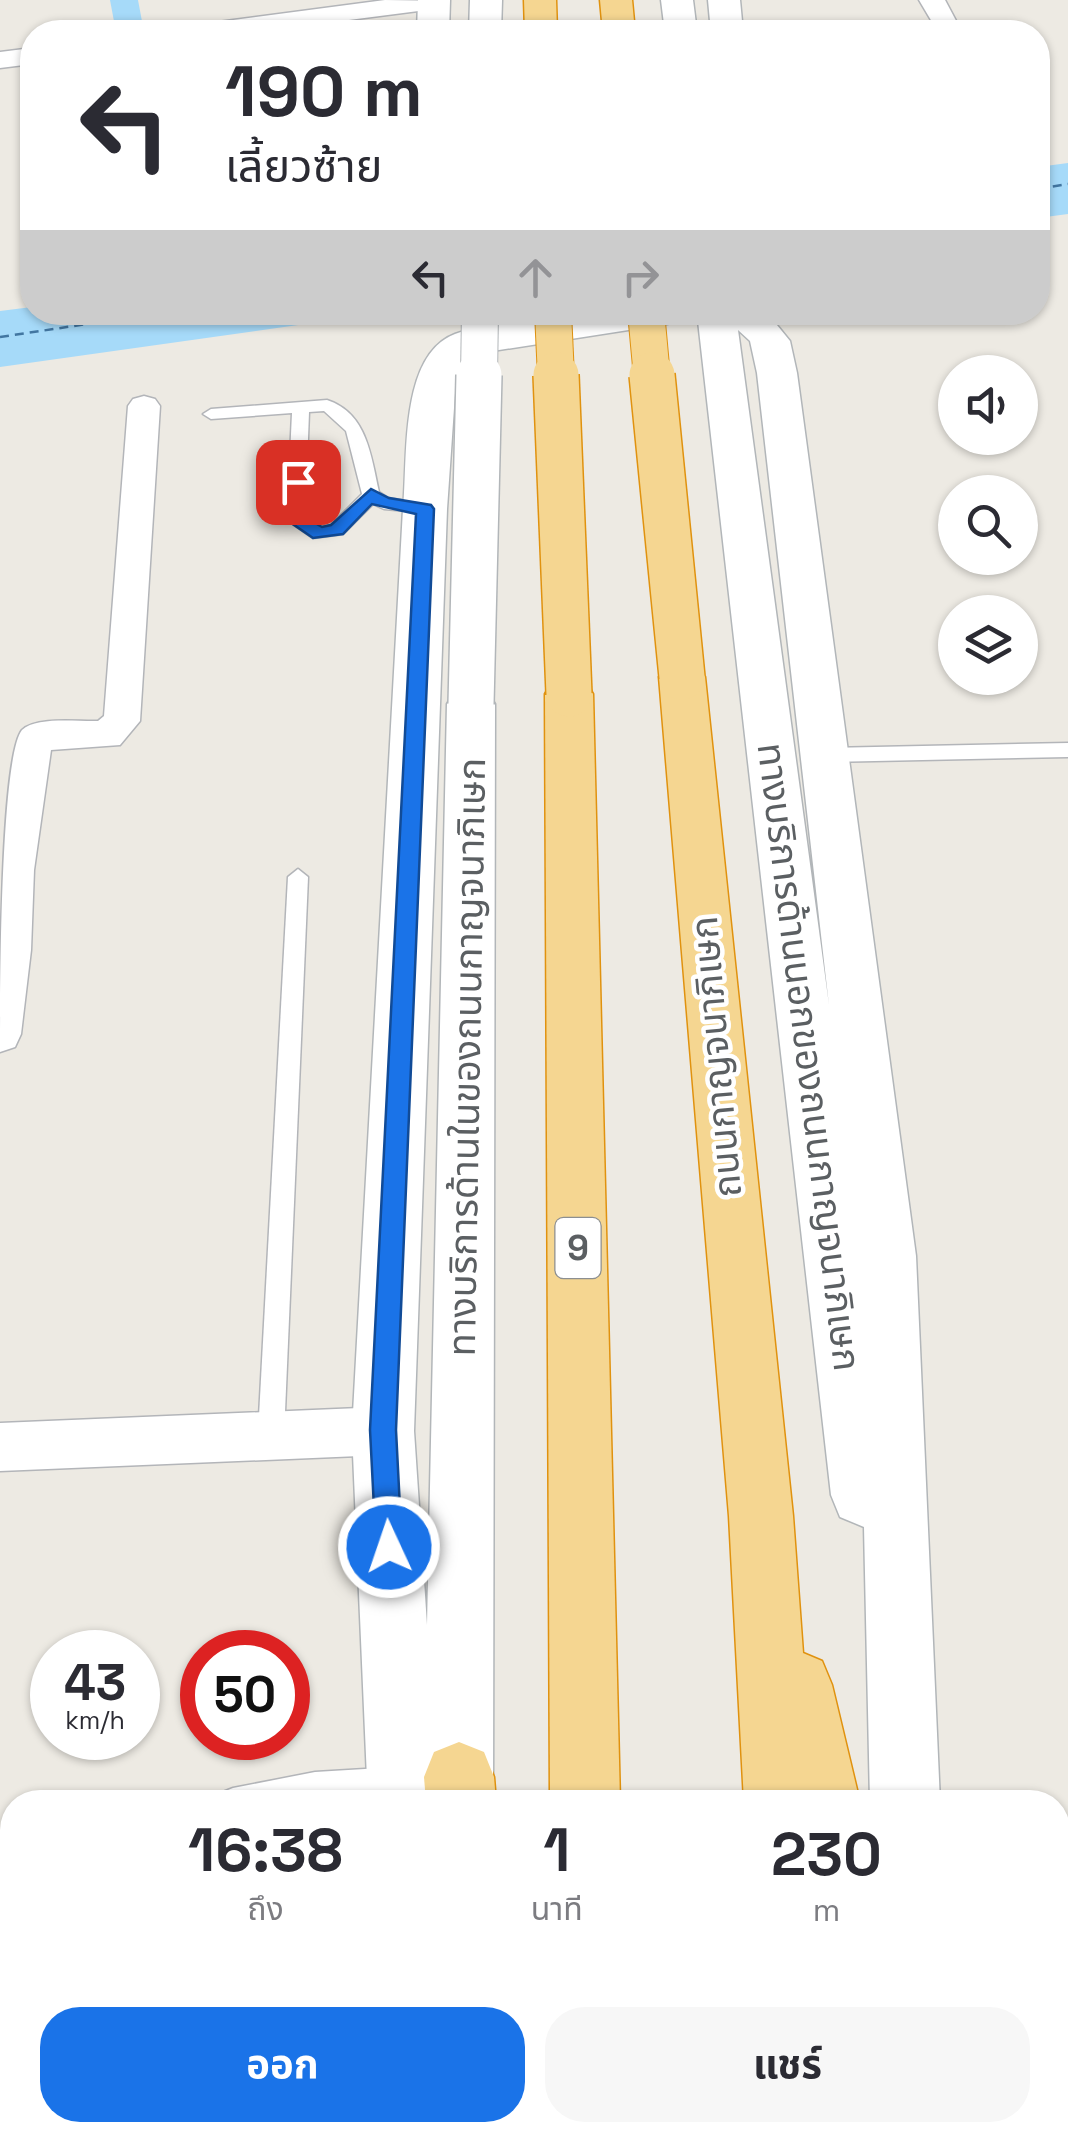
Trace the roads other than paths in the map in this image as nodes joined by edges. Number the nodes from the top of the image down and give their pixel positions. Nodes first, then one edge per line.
1 (434, 0) edge
2 (290, 20) edge
3 (480, 325) edge
4 (554, 325) edge
5 (582, 325) edge
6 (647, 325) edge
7 (718, 325) edge
8 (761, 325) edge
9 (144, 406) dead end
10 (302, 407) junction
11 (210, 414) dead end
12 (371, 494) junction
13 (425, 509) junction
14 (1068, 750) edge
15 (826, 755) junction
16 (7, 871) edge
17 (298, 877) dead end
18 (0, 1034) edge
19 (383, 1430) junction
20 (271, 1435) junction
21 (0, 1447) edge
22 (761, 1516) junction
23 (294, 1790) edge
24 (384, 1790) edge
25 (436, 1790) edge
26 (436, 1790) edge
27 (585, 1790) edge
28 (778, 1790) edge
29 (821, 1790) edge
30 (901, 1790) edge
31 (903, 1790) edge

1 - 2 street
3 - 25 main road, ทางบริการด้านในของถนนกาญจนาภิเษก, bridge
4 - 27 highway, 9, bridge
5 - 13 main road
6 - 22 highway, ถนนกาญจนาภิเษก, bridge
7 - 30 main road, ทางบริการด้านนอกของถนนกาญจนาภิเษก
8 - 15 main road
9 - 16 street
10 - 11 lane
10 - 12 lane
10 - 12 lane
12 - 13 lane
13 - 19 main road
14 - 15 lane
15 - 31 main road
16 - 18 street
17 - 20 lane
19 - 20 street
19 - 26 main road
20 - 21 street
22 - 28 highway, ถนนกาญจนาภิเษก
22 - 29 highway
23 - 24 lane

